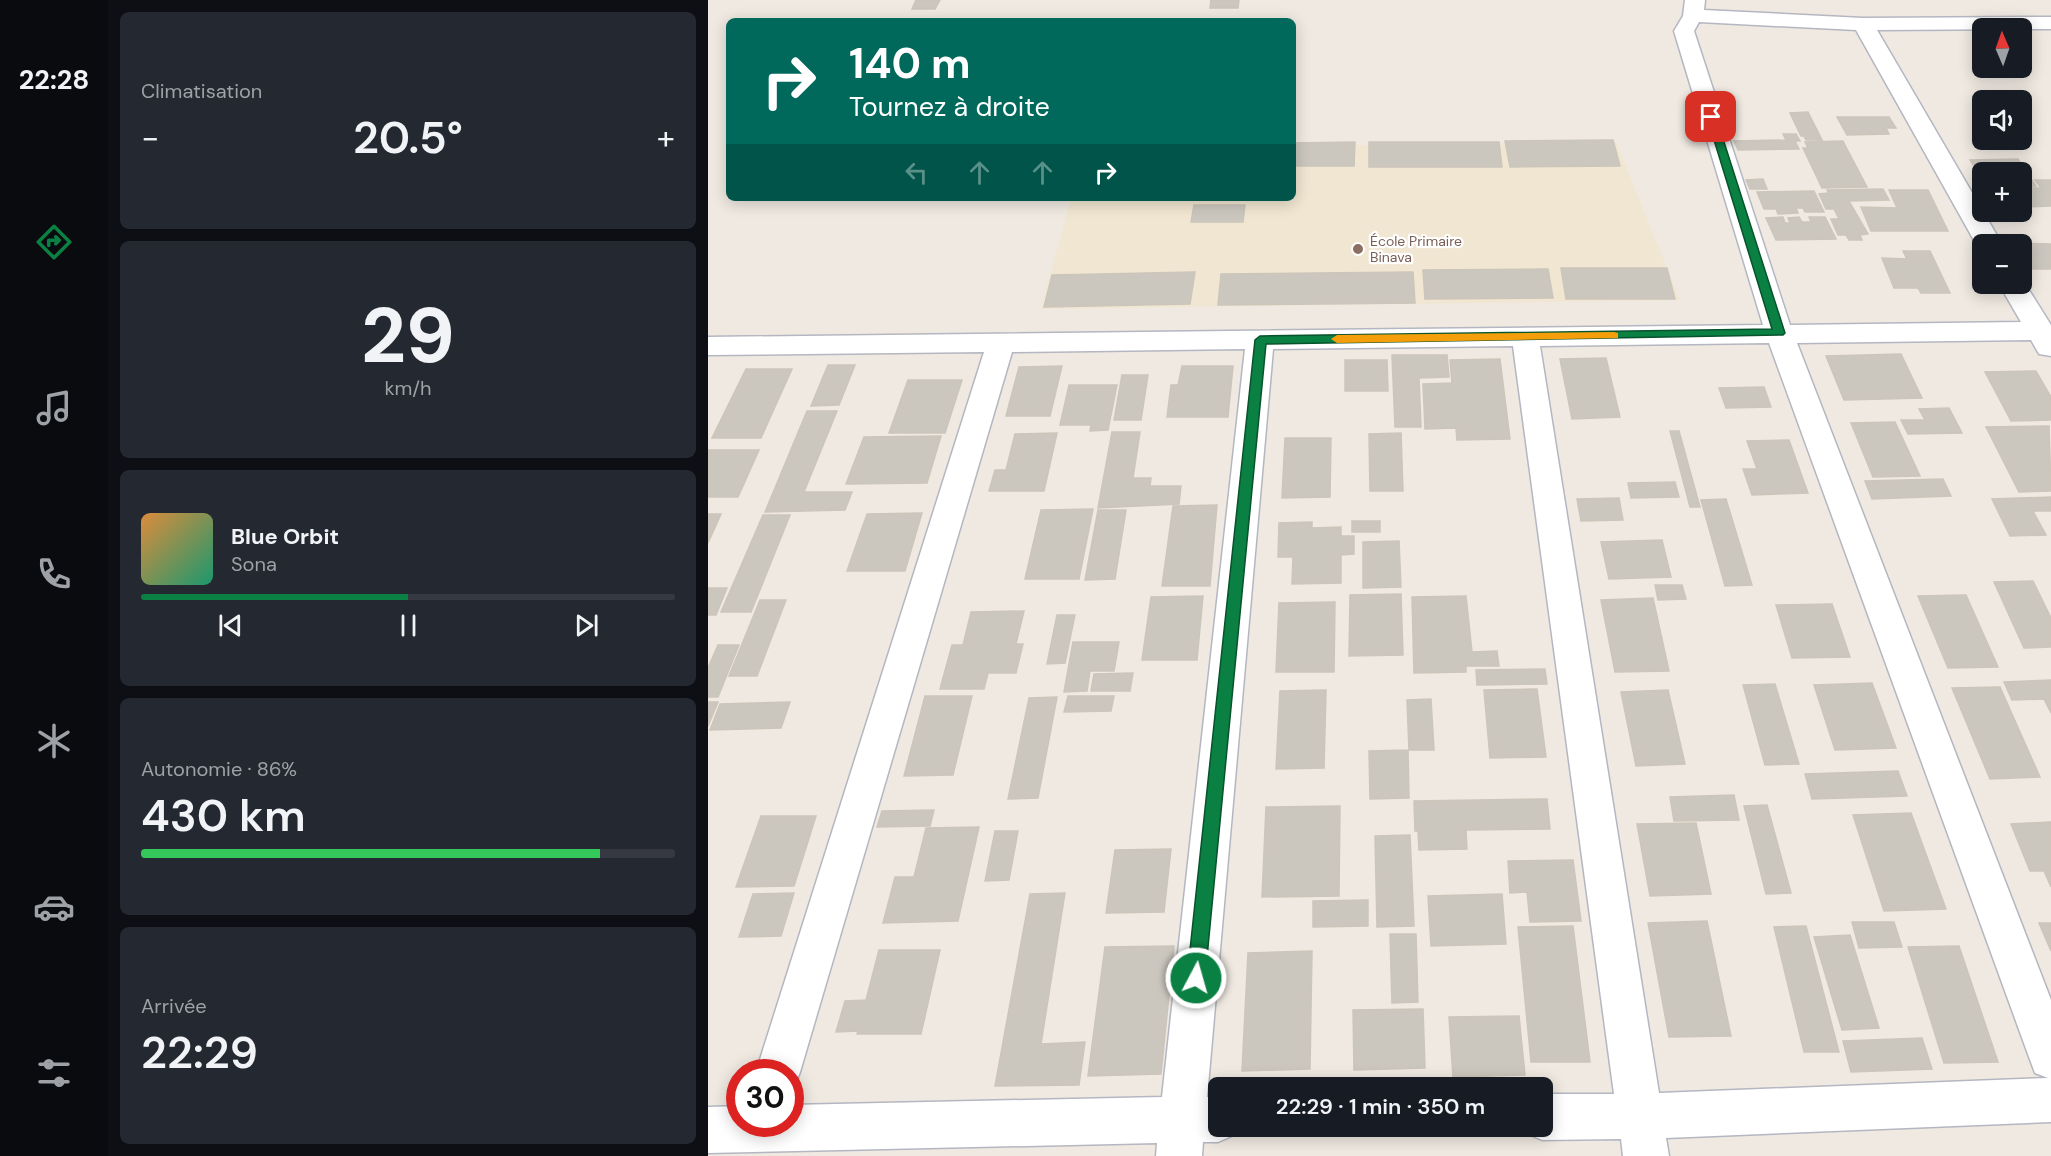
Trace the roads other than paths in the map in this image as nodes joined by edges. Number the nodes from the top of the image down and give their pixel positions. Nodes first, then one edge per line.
1 (1694, 8) edge
2 (2051, 23) edge
3 (1863, 24) junction
4 (1983, 234) edge
5 (2018, 294) edge
6 (1779, 333) junction
7 (1525, 337) junction
8 (2047, 339) edge
9 (1260, 340) junction
10 (1001, 341) junction
11 (712, 353) edge
12 (2051, 1057) edge
13 (782, 1059) edge
14 (2051, 1100) edge
15 (1553, 1119) edge
16 (708, 1130) edge
17 (726, 1132) edge
18 (1193, 1132) edge
19 (804, 1136) edge
20 (1643, 1136) edge

1 - 3 street
1 - 6 street
2 - 3 street
3 - 4 street
5 - 8 street
6 - 7 street
6 - 8 street
6 - 12 street
7 - 9 street
7 - 20 street
9 - 10 street
9 - 18 street
10 - 11 street
10 - 13 street
14 - 20 street
15 - 20 street
16 - 17 street
18 - 19 street

